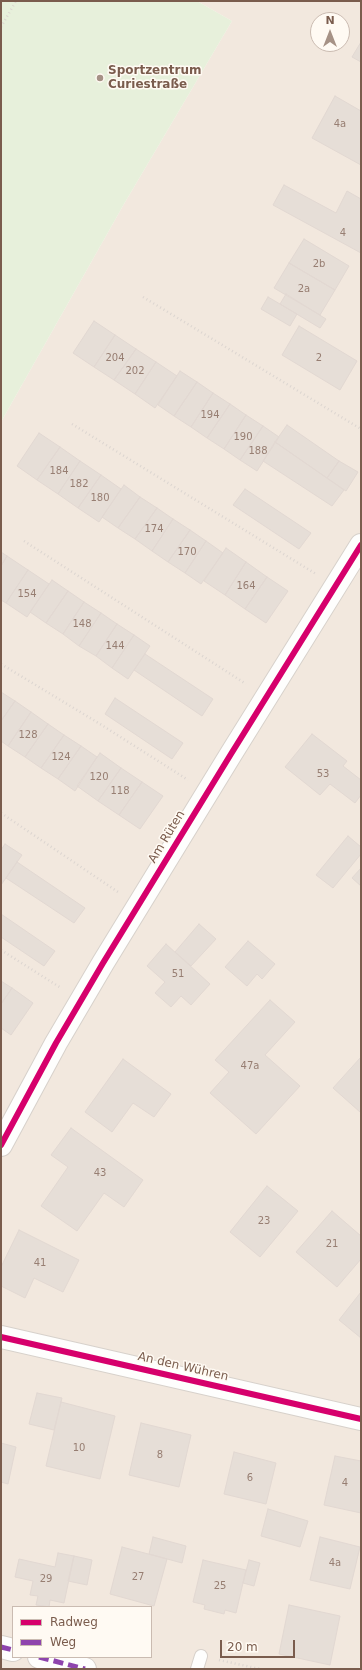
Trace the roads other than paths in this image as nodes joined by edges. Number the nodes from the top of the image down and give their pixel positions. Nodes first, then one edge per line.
1 (361, 545) edge
2 (1, 1145) edge
3 (1, 1337) edge
4 (361, 1420) edge
5 (1, 1647) edge
6 (12, 1650) edge
7 (200, 1656) road end
8 (43, 1658) edge
9 (85, 1669) edge
10 (197, 1669) edge

1 - 2 street, Am Rüten
3 - 4 street, An den Wühren
5 - 6 street
7 - 10 lane
8 - 9 street

